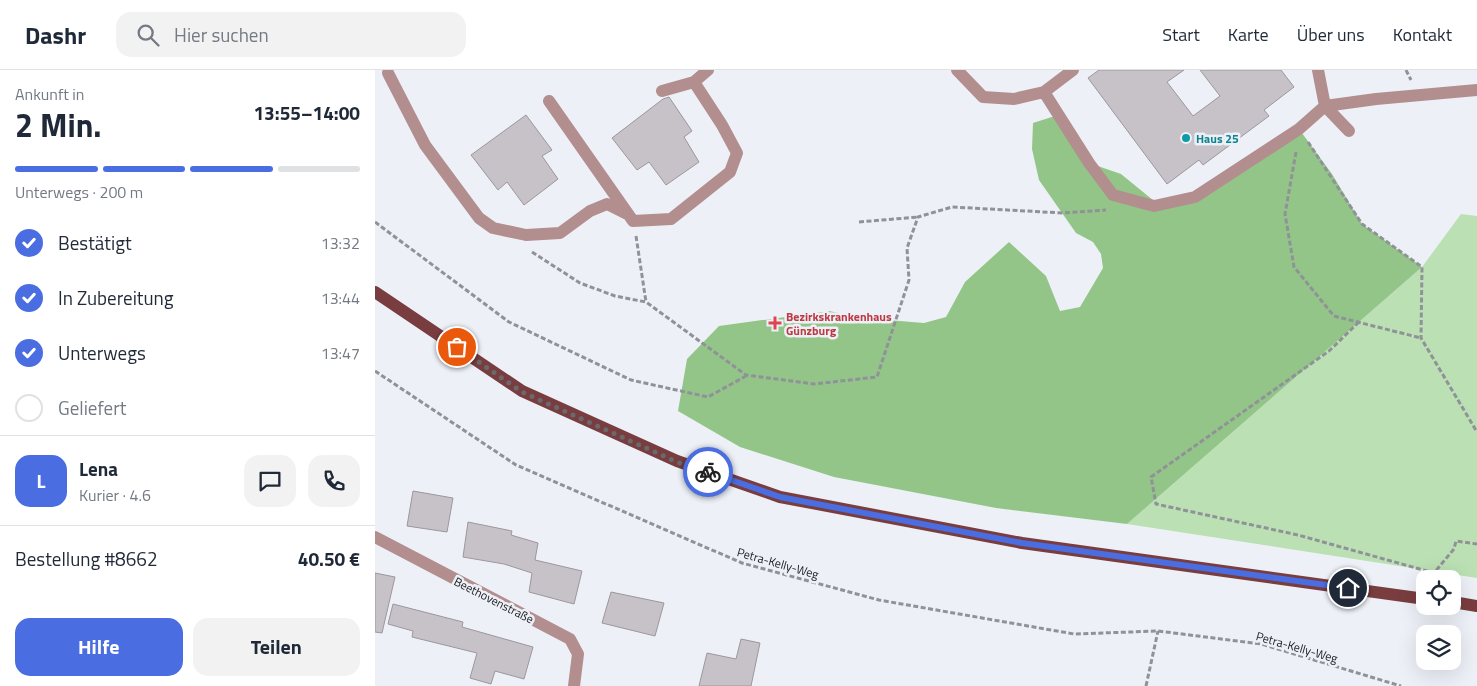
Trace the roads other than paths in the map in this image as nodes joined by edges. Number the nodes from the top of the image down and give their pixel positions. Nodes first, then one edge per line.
1 (708, 70) edge
2 (957, 70) edge
3 (1073, 70) edge
4 (1318, 70) edge
5 (388, 73) dead end
6 (694, 82) junction
7 (1477, 90) edge
8 (662, 91) dead end
9 (1043, 92) junction
10 (549, 101) dead end
11 (1325, 106) junction
12 (1349, 131) dead end
13 (631, 218) junction
14 (375, 292) edge
15 (375, 537) edge
16 (1416, 598) edge
17 (1461, 603) edge
18 (1477, 606) edge
19 (574, 686) edge

1 - 6 street
2 - 9 street
3 - 9 street
4 - 11 street
5 - 13 street
6 - 8 street
6 - 13 street
7 - 11 street
9 - 11 street
10 - 13 street
11 - 12 street
14 - 16 main road
15 - 19 street, Beethovenstraße
17 - 18 main road

